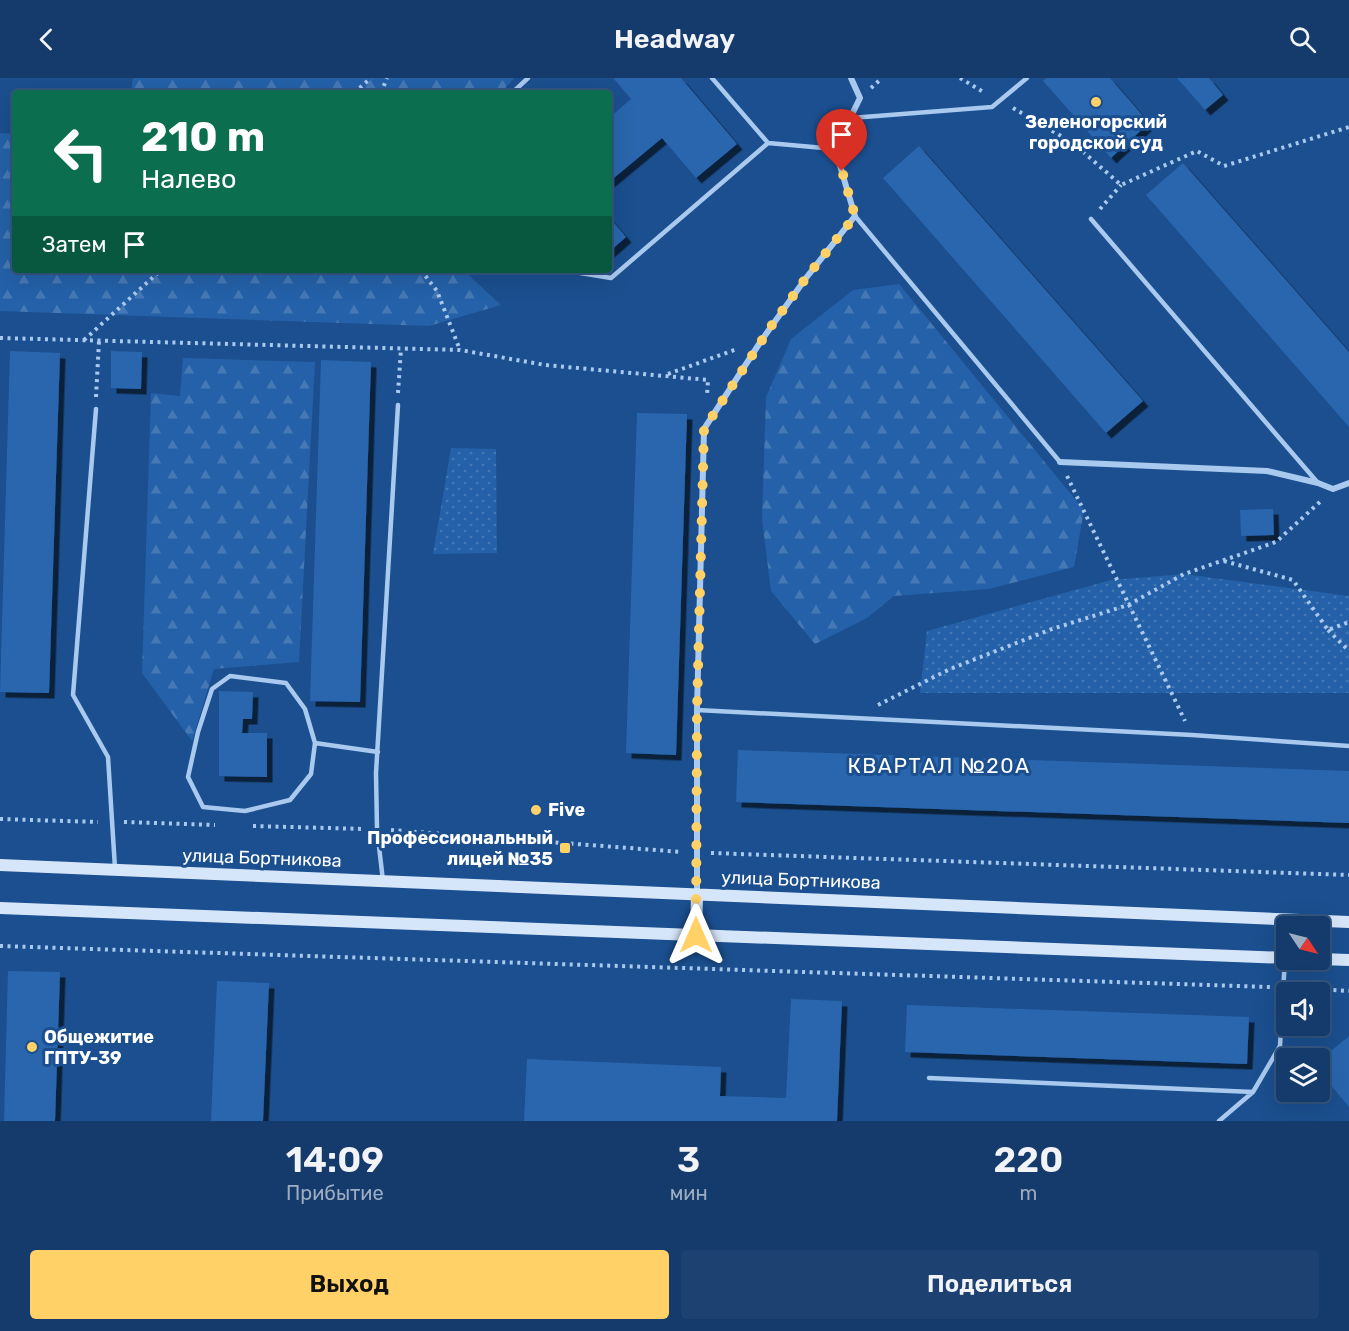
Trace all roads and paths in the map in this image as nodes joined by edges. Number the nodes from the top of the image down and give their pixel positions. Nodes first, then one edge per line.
1 (371, 78) edge
2 (528, 78) edge
3 (712, 78) edge
4 (851, 78) edge
5 (960, 78) edge
6 (1027, 78) edge
7 (357, 90) edge
8 (515, 90) edge
9 (999, 101) junction
10 (851, 118) junction
11 (1349, 127) edge
12 (768, 143) junction
13 (836, 149) junction
14 (1121, 185) junction
15 (855, 216) junction
16 (1091, 219) joint
17 (158, 273) edge
18 (423, 273) edge
19 (580, 273) edge
20 (0, 338) edge
21 (84, 341) junction
22 (99, 341) junction
23 (761, 341) junction
24 (401, 349) junction
25 (460, 350) junction
26 (664, 375) junction
27 (398, 405) joint
28 (96, 409) joint
29 (704, 429) junction
30 (1060, 462) junction
31 (1318, 483) junction
32 (1349, 483) edge
33 (1333, 489) junction
34 (1223, 560) junction
35 (1128, 605) junction
36 (1349, 622) edge
37 (1328, 630) junction
38 (1349, 651) edge
39 (697, 710) junction
40 (851, 717) junction
41 (1192, 735) junction
42 (315, 743) junction
43 (1349, 746) edge
44 (378, 752) junction
45 (0, 819) edge
46 (110, 822) junction
47 (226, 825) dead end
48 (249, 826) dead end
49 (377, 829) junction
50 (697, 853) junction
51 (0, 866) edge
52 (115, 870) junction
53 (1349, 874) edge
54 (383, 881) junction
55 (697, 894) junction
56 (0, 908) edge
57 (1349, 922) edge
58 (696, 935) junction
59 (0, 946) edge
60 (1276, 958) edge
61 (1330, 959) edge
62 (1349, 960) edge
63 (1276, 988) edge
64 (1330, 990) edge
65 (1349, 991) edge
66 (1281, 1036) edge
67 (929, 1078) dead end
68 (1253, 1092) junction
69 (1219, 1121) edge

1 - 7 path
2 - 8 lane
3 - 12 lane
4 - 10 street
5 - 9 path
6 - 9 lane
9 - 10 lane
9 - 14 path
10 - 13 street
11 - 14 path
12 - 13 lane
12 - 19 lane
13 - 15 street
14 - 16 path
15 - 23 street
15 - 30 lane
16 - 31 lane
17 - 21 path
18 - 25 path
20 - 21 path
21 - 22 path
22 - 24 path
22 - 28 path
23 - 26 path
23 - 29 street
24 - 25 path
24 - 27 path
25 - 26 path
26 - 29 path
27 - 44 lane
28 - 46 lane
29 - 39 street
30 - 31 street
30 - 35 path
31 - 33 street
32 - 33 street
33 - 34 path
34 - 35 path
34 - 37 path
35 - 40 path
35 - 41 path
36 - 37 path
37 - 38 path
39 - 40 lane
39 - 50 street
40 - 41 lane
41 - 43 lane
42 - 42 lane
42 - 44 lane
44 - 49 lane
45 - 46 path
46 - 47 path
46 - 52 lane
48 - 49 path
49 - 50 path
49 - 54 lane
50 - 53 path
50 - 55 street
51 - 52 main road, улица Бортникова
52 - 54 main road, улица Бортникова
54 - 55 main road, улица Бортникова
55 - 57 main road, улица Бортникова
55 - 58 main road
56 - 58 main road
58 - 60 main road
59 - 63 path
61 - 62 main road
64 - 65 path
66 - 68 lane
67 - 68 lane
68 - 69 lane

